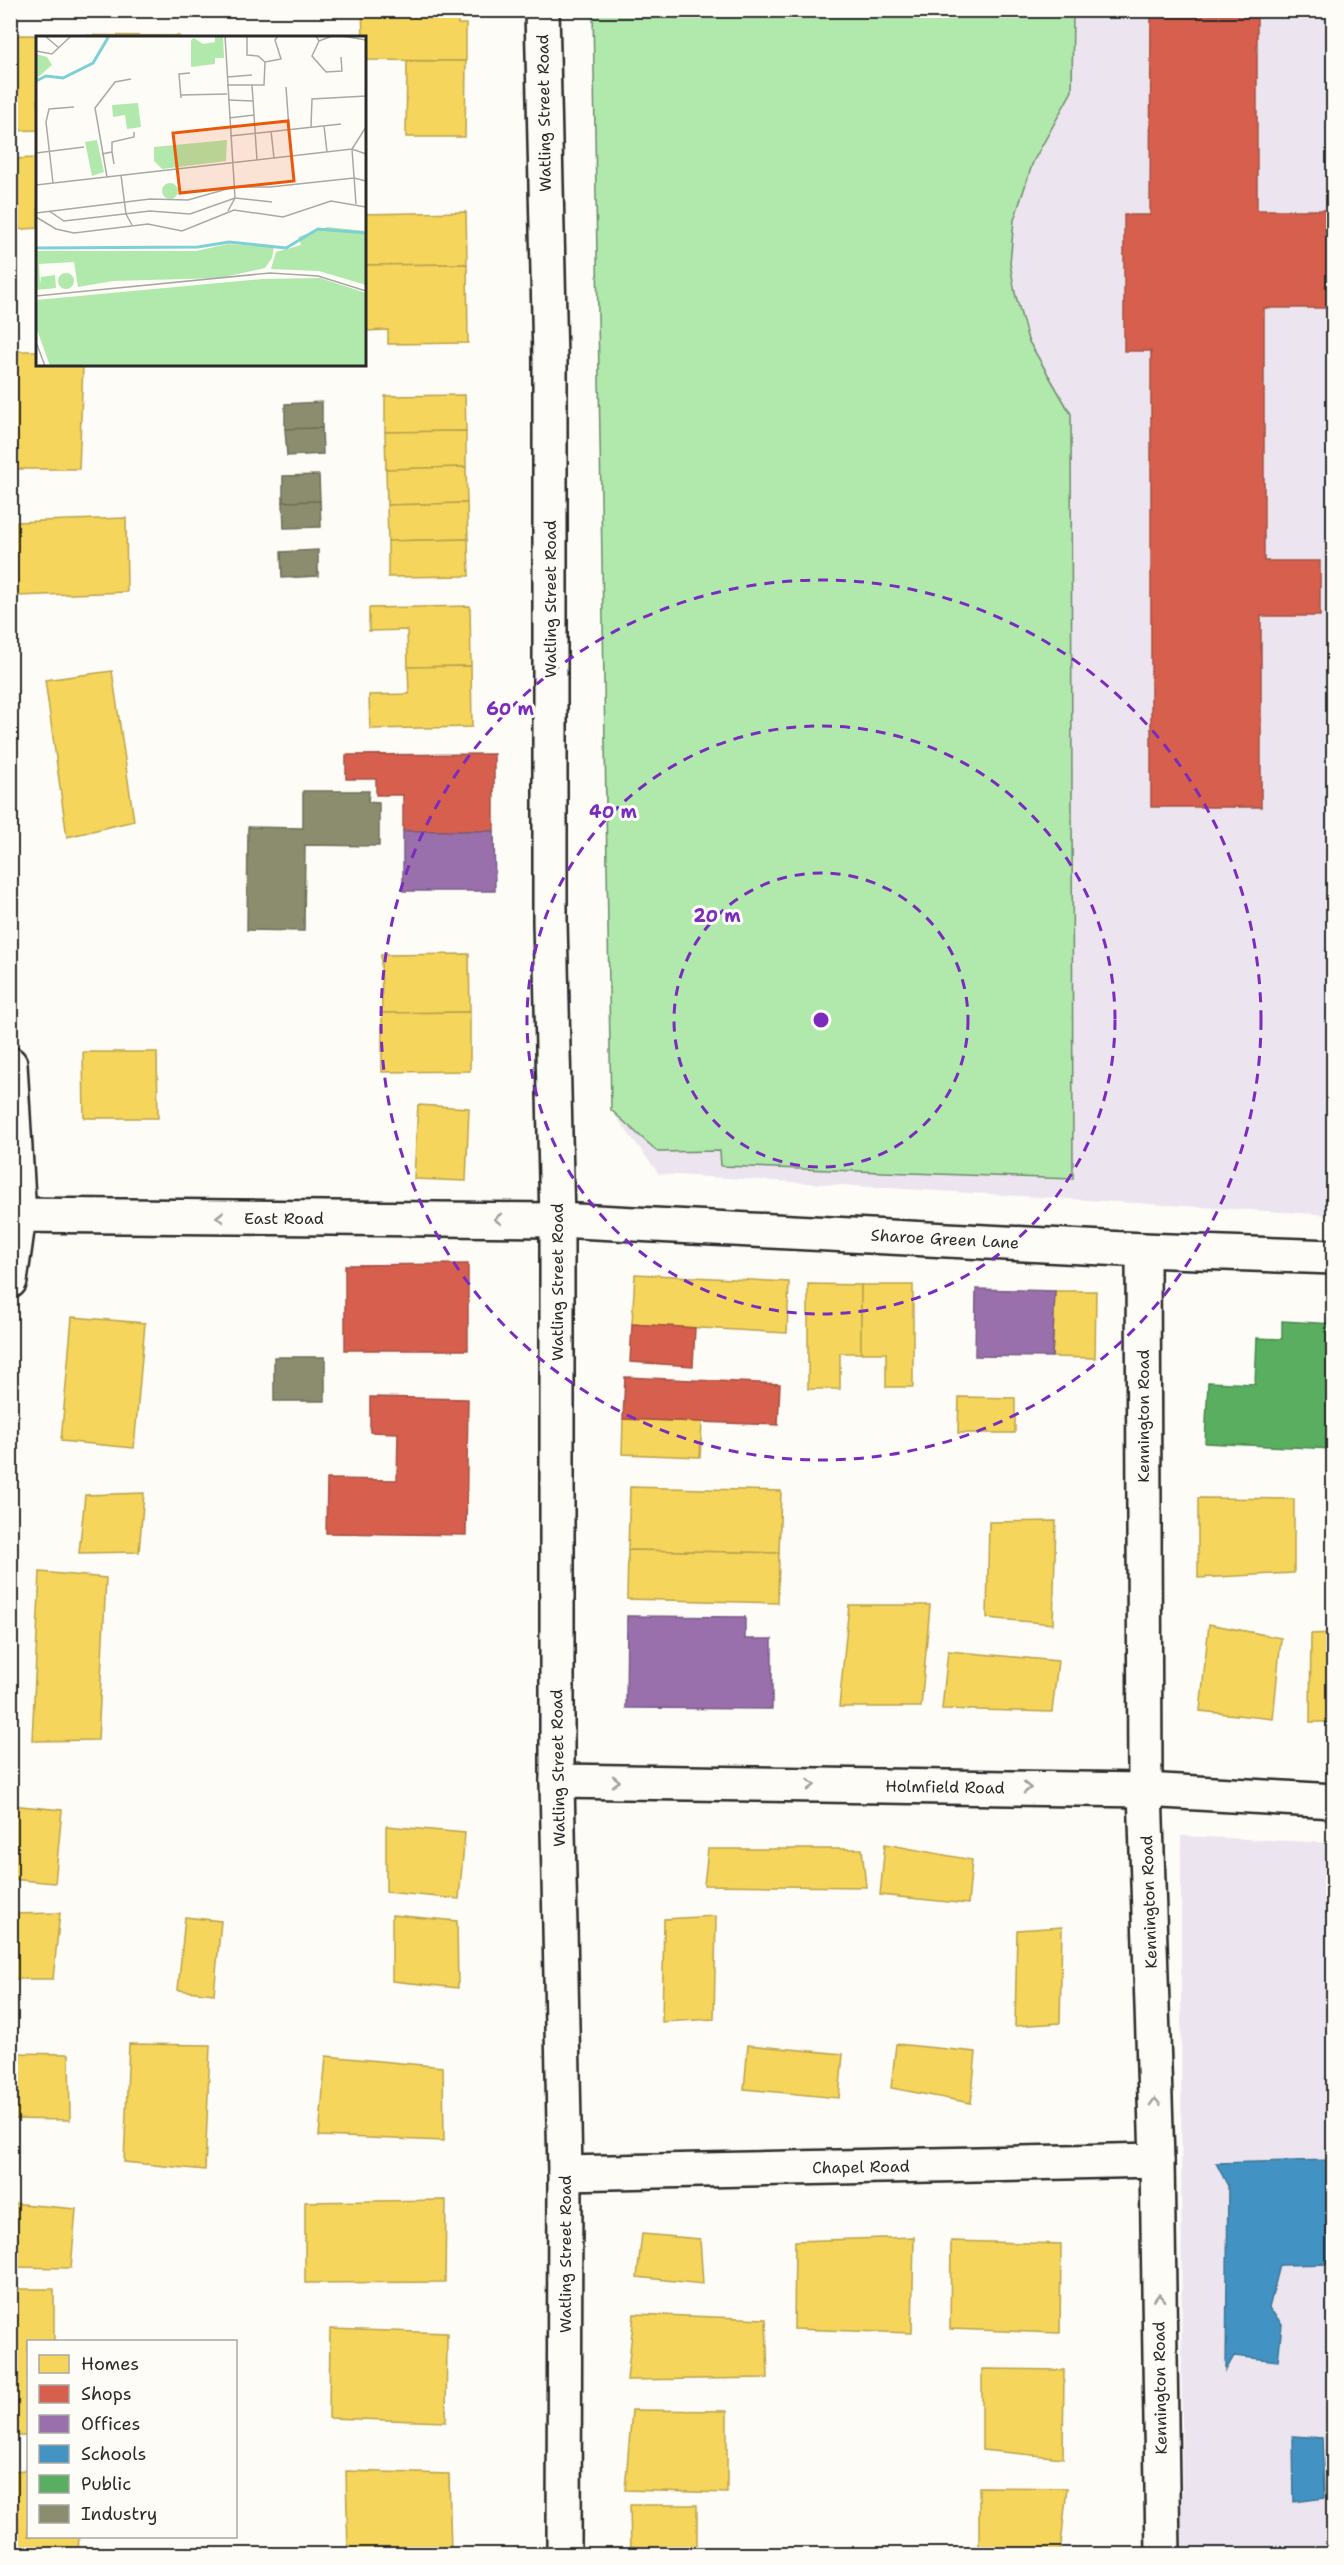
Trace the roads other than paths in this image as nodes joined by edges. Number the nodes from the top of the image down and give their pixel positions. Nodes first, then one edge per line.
1 (542, 10) edge
2 (10, 1064) edge
3 (15, 1215) edge
4 (557, 1220) junction
5 (1143, 1250) junction
6 (1334, 1257) edge
7 (10, 1281) edge
8 (557, 1780) junction
9 (1145, 1790) junction
10 (1334, 1801) edge
11 (1157, 2160) junction
12 (565, 2173) junction
13 (564, 2554) edge
14 (1163, 2554) edge

1 - 4 street, Watling Street Road
2 - 3 street
4 -> 3 street, East Road
3 - 7 street
4 - 5 street, Sharoe Green Lane
4 - 8 street, Watling Street Road
5 - 6 street, Sharoe Green Lane
5 - 9 street, Kennington Road
8 -> 9 street, Holmfield Road
8 - 12 street, Watling Street Road
9 - 10 street, Holmfield Road
11 -> 9 street, Kennington Road
11 - 12 street, Chapel Road
14 -> 11 street, Kennington Road
12 - 13 street, Watling Street Road

